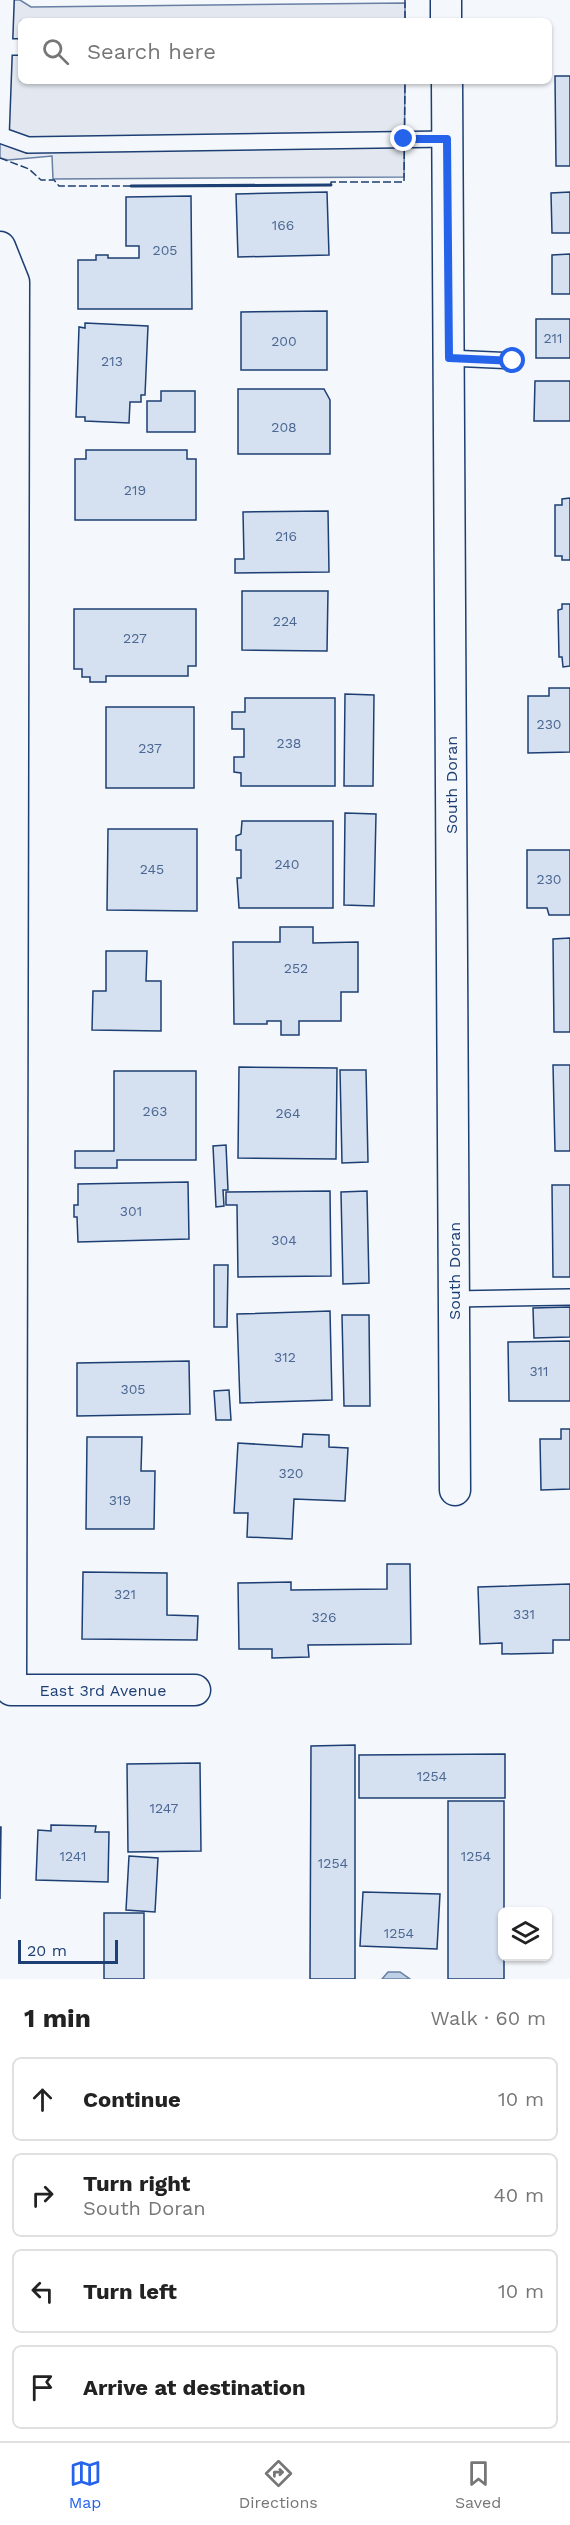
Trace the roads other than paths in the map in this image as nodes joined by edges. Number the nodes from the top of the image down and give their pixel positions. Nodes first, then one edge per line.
1 (6, 0) edge
2 (446, 0) edge
3 (446, 18) edge
4 (2, 47) edge
5 (18, 47) edge
6 (447, 84) edge
7 (1, 135) edge
8 (447, 139) junction
9 (0, 247) edge
10 (449, 358) junction
11 (513, 361) dead end
12 (7, 553) edge
13 (6, 945) edge
14 (570, 1297) edge
15 (454, 1299) junction
16 (454, 1490) dead end
17 (195, 1690) dead end

1 - 4 lane
2 - 3 street
4 - 5 lane
4 - 7 lane
6 - 8 street, South Doran
7 - 8 lane
8 - 10 street, South Doran
9 - 12 street
10 - 11 lane
10 - 15 street, South Doran
12 - 13 street
13 - 17 street, East 3rd Avenue
14 - 15 lane
15 - 16 street, South Doran

